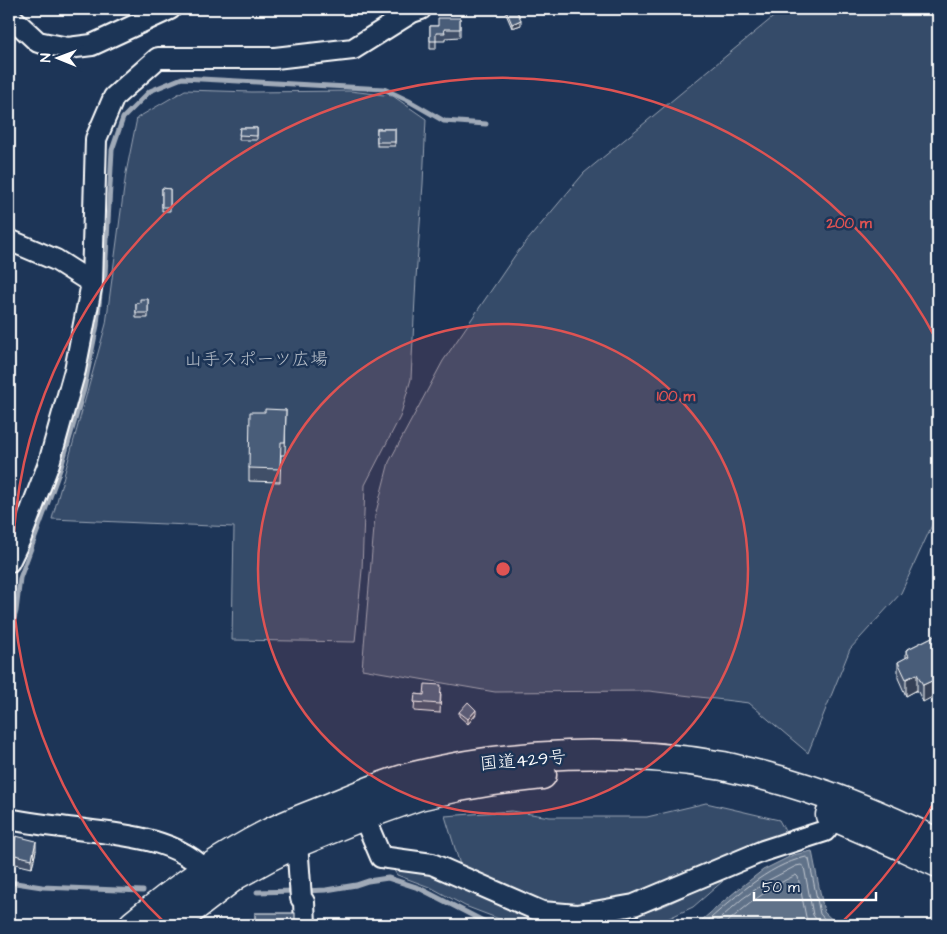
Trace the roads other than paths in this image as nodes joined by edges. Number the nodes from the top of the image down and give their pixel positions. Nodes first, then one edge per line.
1 (170, 9) edge
2 (421, 9) edge
3 (9, 13) edge
4 (9, 240) edge
5 (92, 283) junction
6 (9, 562) edge
7 (359, 806) junction
8 (838, 809) junction
9 (9, 819) edge
10 (293, 834) junction
11 (938, 843) edge
12 (938, 863) edge
13 (213, 878) junction
14 (133, 925) edge
15 (171, 925) edge
16 (305, 925) edge

1 - 3 street
2 - 5 street
4 - 5 street
5 - 6 street
7 - 8 highway, 国道429号
7 - 8 street
7 - 10 highway, 国道429号
8 - 11 highway, 国道429号
8 - 12 highway, 国道429号
9 - 13 street
10 - 13 highway, 国道429号
10 - 16 street
13 - 14 highway, 国道429号
13 - 15 highway, 国道429号

